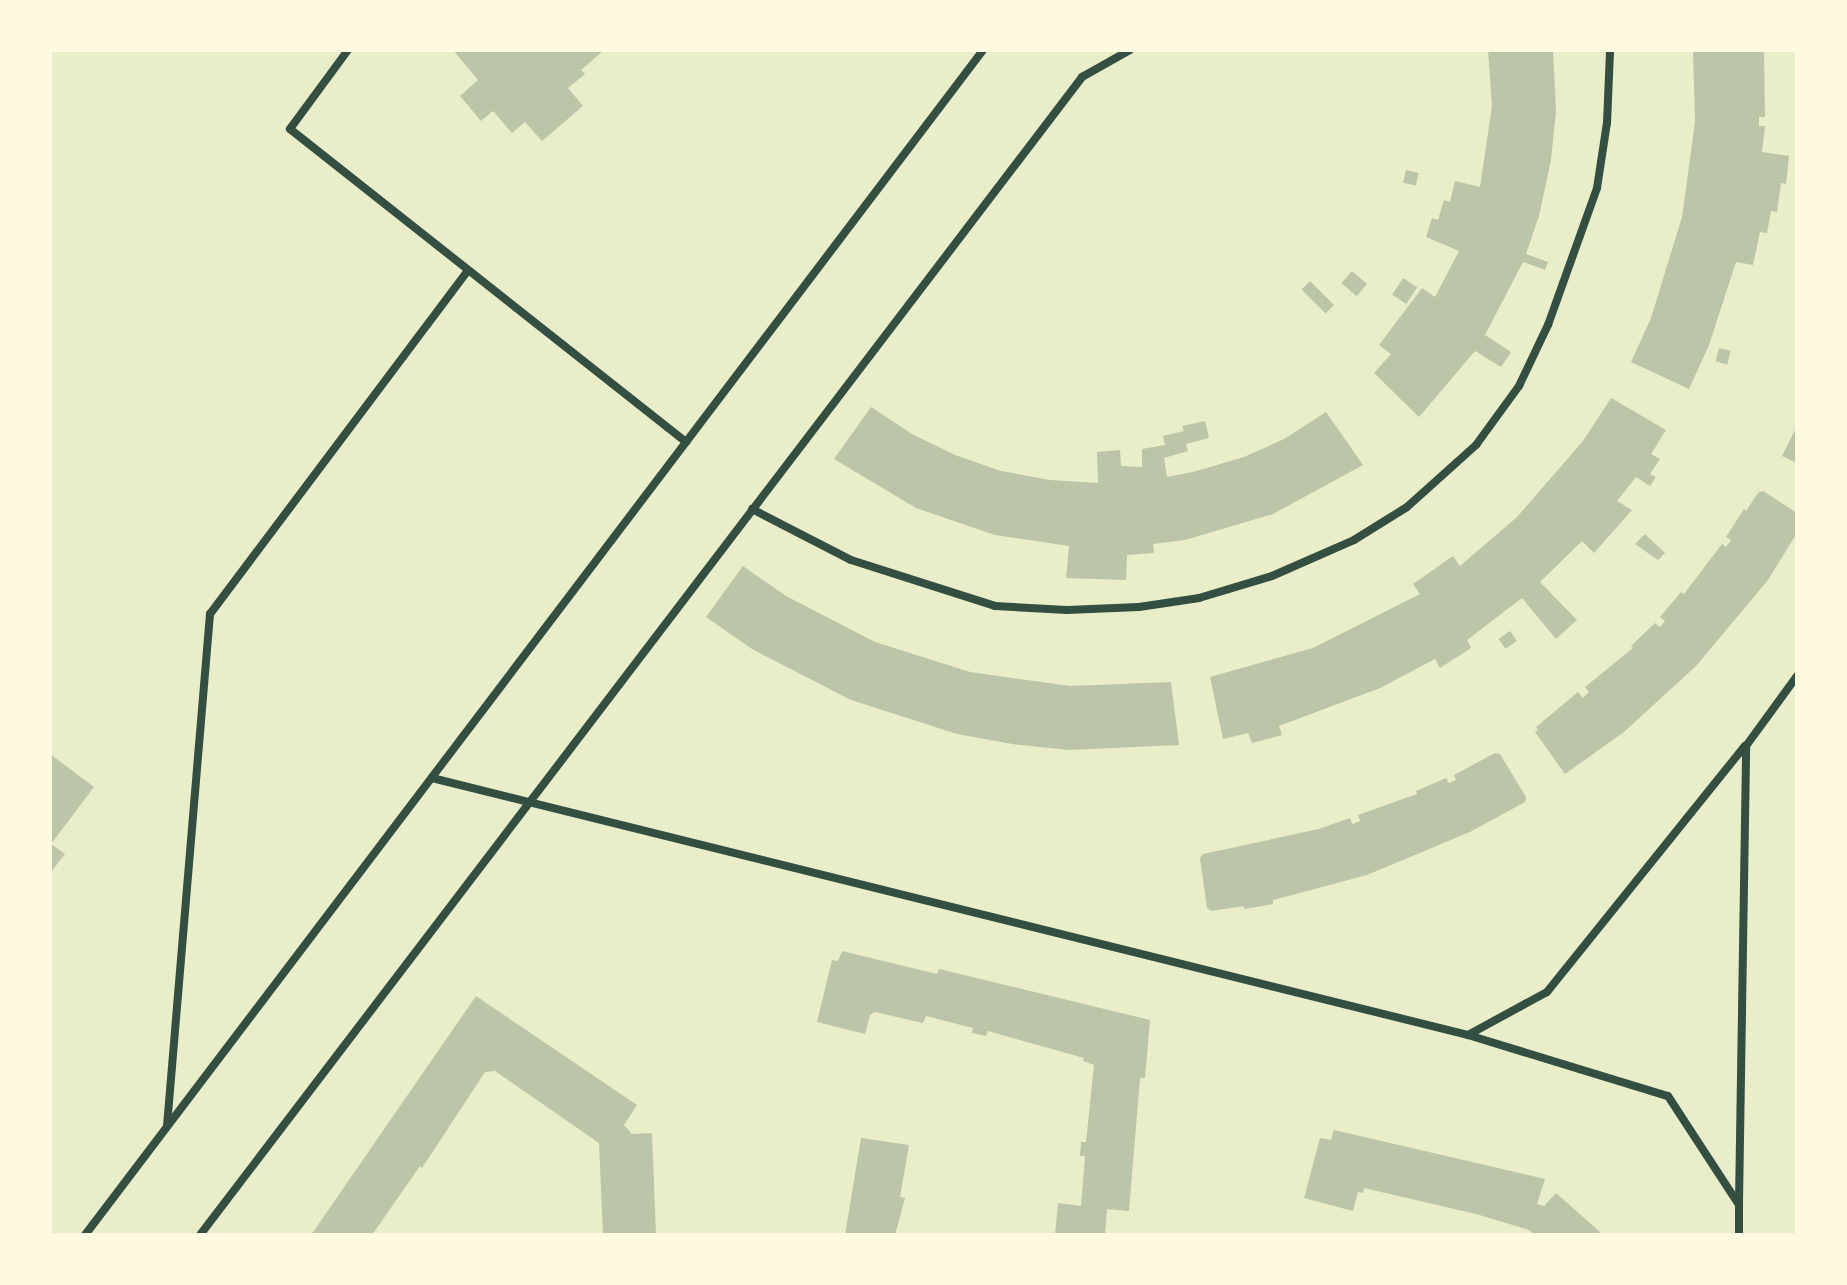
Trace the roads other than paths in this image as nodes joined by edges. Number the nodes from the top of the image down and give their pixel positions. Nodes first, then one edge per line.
1 (348, 50) edge
2 (983, 50) edge
3 (1130, 50) edge
4 (1610, 50) edge
5 (468, 270) junction
6 (686, 442) junction
7 (752, 509) junction
8 (1797, 676) edge
9 (1746, 746) junction
10 (432, 778) junction
11 (528, 801) junction
12 (1468, 1035) junction
13 (167, 1128) junction
14 (1739, 1205) junction
15 (85, 1235) edge
16 (200, 1235) edge
17 (1739, 1235) edge

1 - 5 street
2 - 6 street
3 - 7 street
4 - 7 street
5 - 6 street
5 - 13 street
6 - 10 street
7 - 11 street
8 - 9 street
9 - 12 street
9 - 14 street
10 - 11 street
10 - 13 street
11 - 12 street
11 - 16 street
12 - 14 street
13 - 15 street
14 - 17 street

